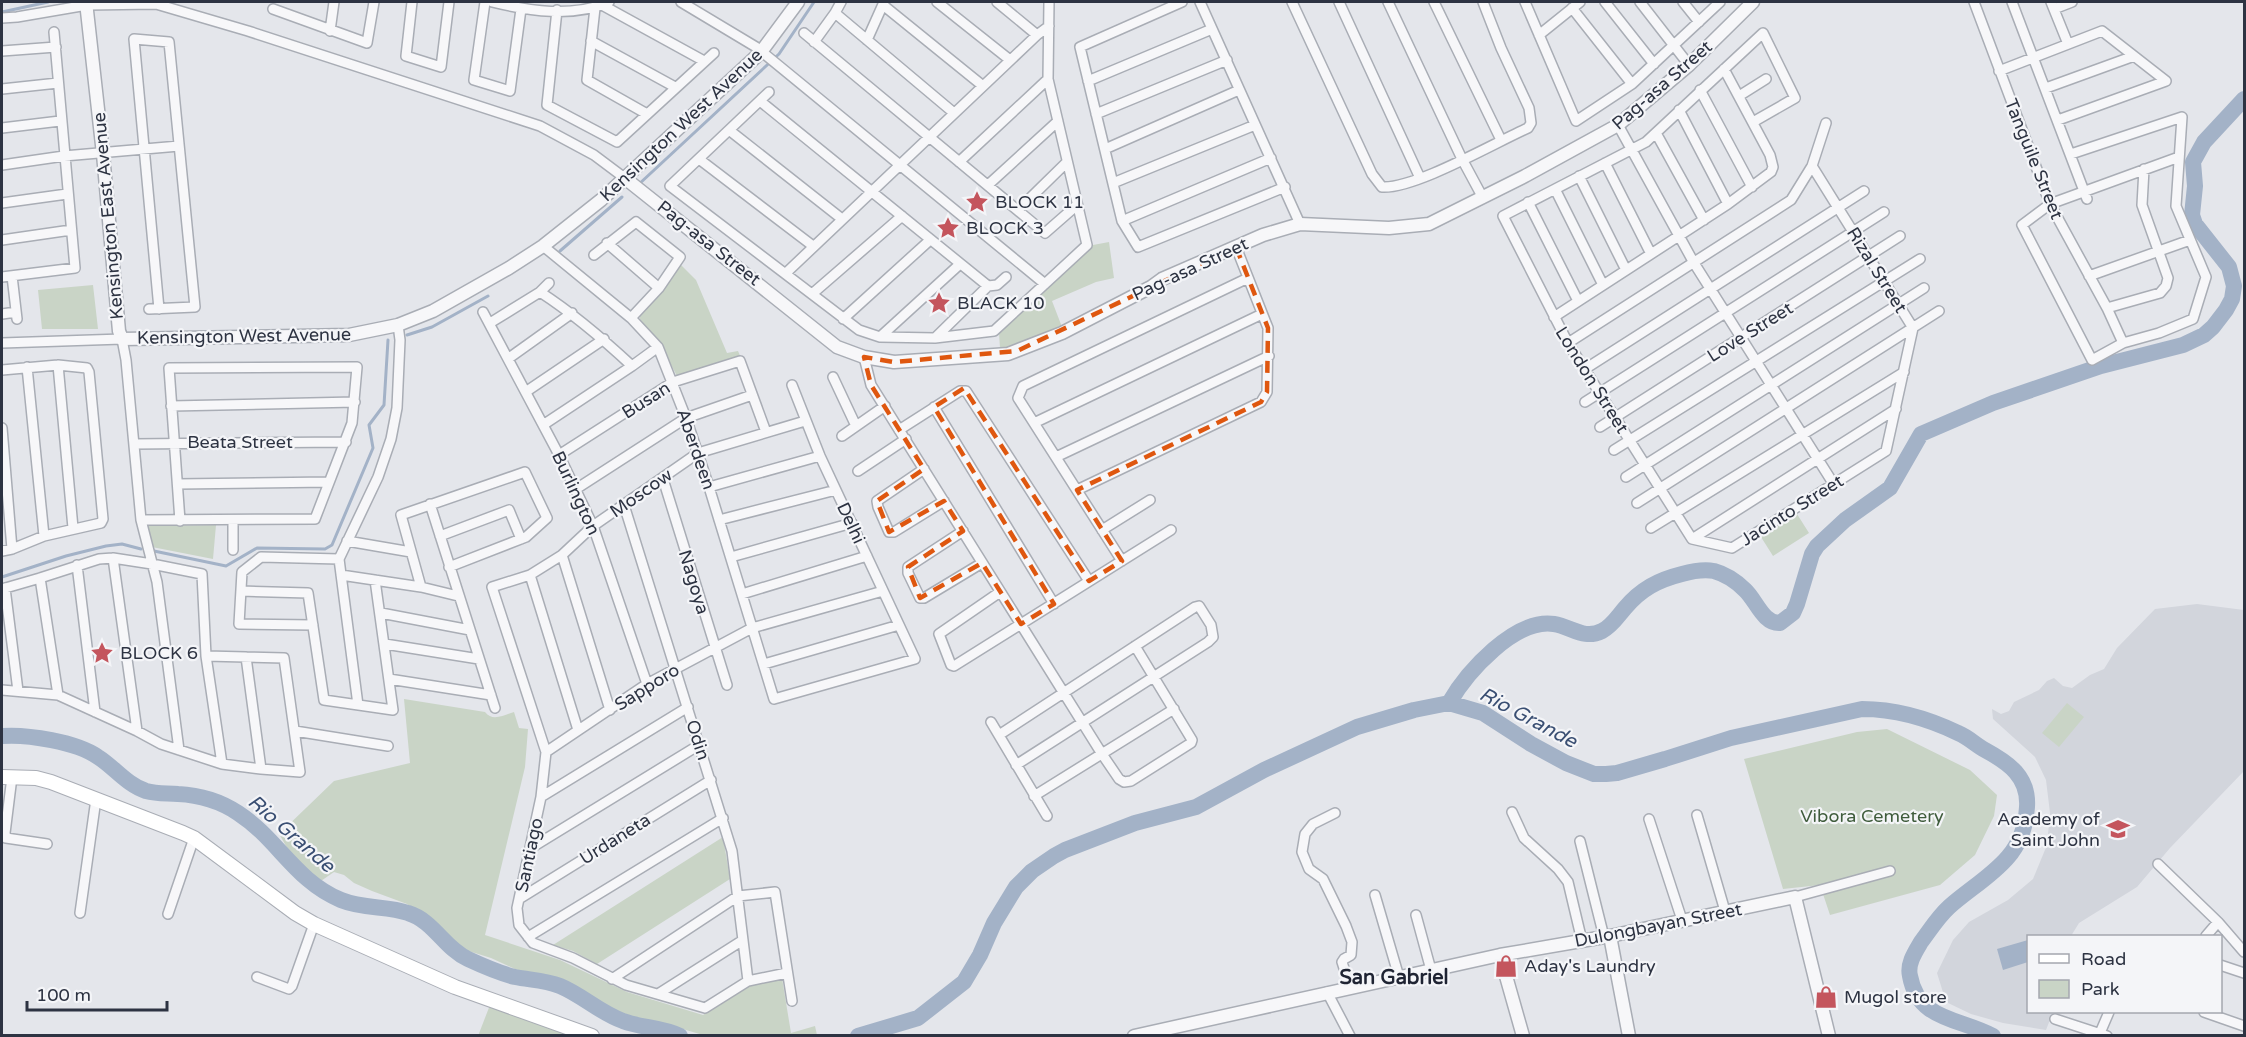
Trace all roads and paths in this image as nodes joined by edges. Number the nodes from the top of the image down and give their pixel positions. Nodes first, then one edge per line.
1 (334, 2) edge
2 (374, 2) edge
3 (412, 2) edge
4 (448, 2) edge
5 (485, 2) edge
6 (493, 2) edge
7 (681, 2) edge
8 (798, 2) edge
9 (841, 2) edge
10 (937, 2) edge
11 (997, 2) edge
12 (1049, 2) edge
13 (1182, 2) edge
14 (1200, 2) edge
15 (1292, 2) edge
16 (1339, 2) edge
17 (1388, 2) edge
18 (1434, 2) edge
19 (1483, 2) edge
20 (1526, 2) edge
21 (1580, 2) edge
22 (1605, 2) edge
23 (1640, 2) edge
24 (1683, 2) edge
25 (1719, 2) edge
26 (1753, 2) edge
27 (1974, 2) edge
28 (2012, 2) edge
29 (2072, 2) edge
30 (87, 3) edge
31 (884, 3) edge
32 (602, 5) edge
33 (2053, 5) edge
34 (1572, 8) junction
35 (273, 9) dead end
36 (521, 9) junction
37 (557, 10) junction
38 (835, 14) junction
39 (2, 18) edge
40 (1699, 22) junction
41 (1048, 26) junction
42 (1212, 29) junction
43 (330, 31) junction
44 (54, 32) dead end
45 (804, 33) dead end
46 (1037, 35) junction
47 (1539, 35) junction
48 (867, 40) junction
49 (591, 41) junction
50 (814, 42) junction
51 (2068, 44) junction
52 (1674, 46) junction
53 (56, 48) junction
54 (2, 51) edge
55 (761, 52) junction
56 (714, 53) dead end
57 (2134, 56) junction
58 (2034, 58) junction
59 (1010, 60) junction
60 (1227, 60) junction
61 (704, 61) junction
62 (1654, 64) junction
63 (1689, 65) junction
64 (1724, 69) junction
65 (1999, 71) junction
66 (1048, 79) junction
67 (1766, 79) dead end
68 (1088, 81) junction
69 (58, 83) junction
70 (1632, 84) junction
71 (983, 86) junction
72 (675, 87) junction
73 (2046, 88) junction
74 (2, 90) edge
75 (1239, 90) junction
76 (1700, 90) junction
77 (769, 92) dead end
78 (1739, 96) junction
79 (760, 101) junction
80 (1679, 110) junction
81 (954, 113) junction
82 (647, 114) junction
83 (1096, 114) junction
84 (2058, 120) junction
85 (60, 121) junction
86 (1058, 121) junction
87 (1753, 122) junction
88 (1826, 123) dead end
89 (1255, 125) junction
90 (1618, 125) junction
91 (2, 128) edge
92 (729, 130) junction
93 (1656, 133) junction
94 (929, 137) junction
95 (1501, 140) junction
96 (179, 146) junction
97 (1105, 149) junction
98 (1631, 149) junction
99 (145, 150) junction
100 (103, 154) junction
101 (2071, 154) junction
102 (64, 156) junction
103 (2179, 157) junction
104 (1271, 158) junction
105 (699, 159) junction
106 (1462, 159) junction
107 (959, 162) junction
108 (1067, 162) junction
109 (1605, 163) junction
110 (2, 165) edge
111 (899, 165) junction
112 (1812, 166) junction
113 (2144, 169) junction
114 (1579, 176) junction
115 (1420, 178) junction
116 (626, 179) junction
117 (1113, 183) junction
118 (988, 185) junction
119 (1285, 187) junction
120 (1752, 187) junction
121 (1554, 189) junction
122 (1864, 191) dead end
123 (871, 192) junction
124 (67, 194) junction
125 (2086, 195) junction
126 (1483, 198) junction
127 (1528, 202) junction
128 (2, 203) edge
129 (1728, 204) junction
130 (2050, 204) junction
131 (1077, 205) junction
132 (1838, 207) junction
133 (1018, 210) junction
134 (1884, 212) dead end
135 (902, 216) junction
136 (842, 219) junction
137 (1704, 220) junction
138 (1122, 221) junction
139 (1300, 224) junction
140 (71, 230) junction
141 (1853, 232) junction
142 (1678, 236) junction
143 (1900, 236) dead end
144 (2, 240) edge
145 (930, 240) junction
146 (2190, 240) junction
147 (607, 243) junction
148 (543, 246) junction
149 (813, 246) junction
150 (1236, 247) junction
151 (2158, 252) junction
152 (1651, 254) junction
153 (594, 255) dead end
154 (1868, 256) junction
155 (1920, 259) dead end
156 (1694, 263) junction
157 (960, 264) junction
158 (1626, 270) junction
159 (786, 273) junction
160 (12, 276) junction
161 (2089, 276) junction
162 (2, 277) edge
163 (1006, 278) dead end
164 (1248, 278) junction
165 (1884, 281) junction
166 (549, 283) dead end
167 (1045, 284) junction
168 (1603, 285) junction
169 (988, 286) junction
170 (659, 288) junction
171 (1924, 288) dead end
172 (1710, 289) junction
173 (540, 292) junction
174 (812, 294) junction
175 (1578, 301) junction
176 (1898, 304) junction
177 (2107, 308) junction
178 (1939, 311) dead end
179 (483, 312) dead end
180 (1724, 312) junction
181 (572, 313) junction
182 (2, 314) edge
183 (1262, 314) junction
184 (1554, 317) junction
185 (631, 318) junction
186 (843, 319) junction
187 (490, 323) junction
188 (398, 325) junction
189 (1913, 328) junction
190 (880, 337) junction
191 (935, 338) junction
192 (1740, 338) junction
193 (122, 339) junction
194 (604, 339) junction
195 (2, 343) edge
196 (1568, 343) junction
197 (2123, 343) junction
198 (658, 347) junction
199 (1269, 356) junction
200 (864, 357) junction
201 (509, 358) junction
202 (1755, 362) junction
203 (58, 365) junction
204 (632, 366) junction
205 (27, 367) junction
206 (1585, 369) junction
207 (2, 370) edge
208 (1904, 372) junction
209 (832, 377) dead end
210 (673, 382) junction
211 (792, 385) dead end
212 (1770, 385) junction
213 (527, 391) junction
214 (1599, 392) junction
215 (752, 394) junction
216 (355, 402) junction
217 (1585, 402) dead end
218 (171, 406) junction
219 (885, 406) junction
220 (934, 407) junction
221 (1896, 409) junction
222 (1786, 410) junction
223 (686, 418) junction
224 (1615, 418) junction
225 (805, 421) junction
226 (1034, 423) junction
227 (543, 425) junction
228 (856, 426) junction
229 (1600, 427) dead end
230 (2, 428) edge
231 (899, 430) junction
232 (766, 432) junction
233 (1802, 435) junction
234 (842, 436) dead end
235 (906, 440) junction
236 (1630, 440) junction
237 (346, 442) junction
238 (176, 443) junction
239 (135, 444) junction
240 (1614, 450) dead end
241 (1886, 451) joint
242 (698, 453) junction
243 (559, 454) junction
244 (820, 456) junction
245 (1056, 458) junction
246 (1817, 458) junction
247 (1645, 464) junction
248 (924, 469) junction
249 (858, 471) dead end
250 (1626, 477) dead end
251 (663, 479) junction
252 (329, 482) junction
253 (1833, 483) junction
254 (178, 484) junction
255 (709, 487) junction
256 (1660, 488) junction
257 (576, 489) junction
258 (836, 490) junction
259 (1077, 490) junction
260 (1150, 500) dead end
261 (944, 501) junction
262 (1637, 503) dead end
263 (430, 504) junction
264 (624, 505) junction
265 (1675, 513) junction
266 (141, 520) junction
267 (233, 520) junction
268 (719, 520) junction
269 (180, 521) junction
270 (852, 523) junction
271 (593, 526) junction
272 (74, 528) junction
273 (1651, 528) dead end
274 (1102, 530) junction
275 (1171, 530) dead end
276 (963, 531) junction
277 (44, 536) junction
278 (440, 536) junction
279 (522, 539) junction
280 (1692, 539) junction
281 (347, 542) junction
282 (12, 549) junction
283 (233, 550) dead end
284 (2, 551) edge
285 (411, 552) junction
286 (562, 555) junction
287 (867, 556) junction
288 (731, 557) junction
289 (113, 558) junction
290 (339, 558) junction
291 (1122, 561) junction
292 (982, 563) junction
293 (152, 564) junction
294 (77, 565) junction
295 (449, 567) junction
296 (341, 575) junction
297 (530, 575) junction
298 (40, 578) junction
299 (375, 580) junction
300 (1089, 582) junction
301 (421, 587) junction
302 (492, 587) joint
303 (3, 588) edge
304 (241, 591) junction
305 (883, 591) junction
306 (1000, 592) junction
307 (742, 594) junction
308 (458, 596) junction
309 (1054, 604) junction
310 (381, 613) junction
311 (1021, 624) junction
312 (313, 625) junction
313 (899, 625) junction
314 (752, 628) junction
315 (470, 630) junction
316 (385, 644) junction
317 (1135, 646) junction
318 (714, 648) junction
319 (206, 656) junction
320 (246, 657) junction
321 (479, 659) junction
322 (764, 664) junction
323 (675, 668) junction
324 (1155, 677) junction
325 (389, 679) junction
326 (647, 684) junction
327 (727, 685) dead end
328 (2, 690) edge
329 (18, 691) junction
330 (1064, 693) junction
331 (58, 695) junction
332 (491, 695) junction
333 (774, 699) joint
334 (358, 705) junction
335 (688, 707) junction
336 (495, 708) dead end
337 (1174, 709) junction
338 (610, 710) junction
339 (95, 712) junction
340 (991, 722) dead end
341 (1082, 723) junction
342 (579, 730) junction
343 (137, 731) junction
344 (295, 731) junction
345 (999, 735) junction
346 (699, 745) junction
347 (388, 746) dead end
348 (179, 750) junction
349 (546, 752) junction
350 (1102, 754) junction
351 (222, 764) junction
352 (1016, 765) junction
353 (261, 769) junction
354 (7, 777) edge
355 (711, 780) junction
356 (1034, 796) junction
357 (541, 797) junction
358 (96, 799) junction
359 (1512, 812) dead end
360 (1335, 813) dead end
361 (1697, 815) dead end
362 (1047, 816) dead end
363 (723, 818) junction
364 (1649, 819) dead end
365 (195, 838) junction
366 (1580, 841) dead end
367 (47, 844) dead end
368 (531, 848) junction
369 (2158, 864) dead end
370 (1890, 871) dead end
371 (1375, 895) dead end
372 (738, 896) junction
373 (1795, 897) junction
374 (519, 899) junction
375 (1725, 911) junction
376 (80, 913) dead end
377 (168, 914) dead end
378 (1416, 915) dead end
379 (1682, 921) junction
380 (2218, 922) junction
381 (314, 924) junction
382 (2207, 935) edge
383 (1607, 936) junction
384 (528, 937) junction
385 (743, 940) junction
386 (1582, 940) junction
387 (2244, 952) edge
388 (1500, 955) junction
389 (2222, 966) edge
390 (1431, 970) junction
391 (787, 973) junction
392 (2244, 973) edge
393 (257, 977) dead end
394 (1399, 977) junction
395 (612, 979) junction
396 (748, 981) junction
397 (1350, 987) junction
398 (1327, 992) junction
399 (658, 994) junction
400 (792, 1001) dead end
401 (2109, 1013) edge
402 (2209, 1013) edge
403 (2055, 1019) dead end
404 (2244, 1026) edge
405 (1175, 1031) edge
406 (2104, 1034) edge
407 (592, 1035) edge
408 (1134, 1035) edge
409 (1350, 1035) edge
410 (1523, 1035) edge
411 (1629, 1035) edge
412 (1830, 1035) edge

1 - 43 street
2 - 43 street
3 - 4 street
5 - 36 street
6 - 36 street
7 - 55 street
8 - 55 street, Kensington West Avenue
9 - 38 street
10 - 59 street
11 - 46 street
12 - 41 street
13 - 68 street
14 - 42 street
15 - 115 street
16 - 115 street
17 - 106 street
18 - 95 street
19 - 95 street
20 - 47 street
21 - 34 street
22 - 62 street
23 - 52 street
24 - 40 street
25 - 40 street
26 - 63 street, Pag-asa Street
27 - 65 street, Tanguile Street
28 - 58 street
29 - 33 street
30 - 39 street
30 - 100 street, Kensington East Avenue
30 - 116 street
31 - 48 street
31 - 71 street
32 - 37 street
32 - 49 street
32 - 61 street
33 - 51 street
34 - 47 street
34 - 70 street
35 - 43 street
36 - 37 street
37 - 82 street
38 - 48 street
38 - 50 street
40 - 52 street
41 - 46 street
41 - 66 street
42 - 60 street
42 - 68 street
44 - 53 street
45 - 50 street
46 - 59 street
47 - 70 street
48 - 81 street
49 - 72 street
49 - 82 street
50 - 94 street
51 - 57 street
51 - 58 street
52 - 62 street
52 - 63 street
53 - 54 street
53 - 69 street
55 - 111 street
55 - 116 street, Kensington West Avenue
56 - 61 street
57 - 73 street
57 - 84 street
58 - 65 street
58 - 73 street
59 - 71 street
60 - 75 street
60 - 83 street
61 - 72 street
62 - 70 street
63 - 90 street, Pag-asa Street
64 - 76 street
64 - 78 street
64 - 87 street
65 - 130 street, Tanguile Street
66 - 86 street
66 - 107 street
67 - 78 street
68 - 83 street
69 - 74 street
69 - 85 street
71 - 81 street
72 - 82 street
73 - 84 street
75 - 89 street
75 - 97 street
76 - 80 street
76 - 120 street
77 - 79 street
78 - 87 street
79 - 92 street
79 - 123 street
80 - 93 street
80 - 129 street
81 - 94 street
83 - 97 street
84 - 101 street
85 - 91 street
85 - 102 street
86 - 108 street
86 - 118 street
87 - 120 street
88 - 112 street
89 - 104 street
89 - 117 street
90 - 98 street
90 - 126 street, Pag-asa Street
92 - 105 street
92 - 136 street
93 - 98 street
93 - 137 street
94 - 107 street
94 - 111 street
95 - 106 street
96 - 99 street
96 - 99 street
96 - 99 street
97 - 117 street
98 - 109 street
98 - 142 street
99 - 100 street
100 - 102 street
100 - 193 street, Kensington East Avenue
101 - 103 street
101 - 125 street
102 - 110 street
102 - 124 street
103 - 113 street
103 - 146 street
104 - 119 street
104 - 138 street
105 - 149 street
105 - 159 street
106 - 115 street
106 - 126 street
107 - 118 street
108 - 131 street
108 - 133 street
109 - 114 street
109 - 152 street
111 - 123 street
111 - 167 street
112 - 132 street, Rizal Street
112 - 156 street
113 - 125 street
113 - 151 street
114 - 121 street
114 - 158 street
116 - 148 street, Kensington West Avenue
116 - 200 street, Pag-asa Street
117 - 138 street
118 - 133 street
119 - 138 street
119 - 139 street
120 - 129 street
121 - 127 street
121 - 168 street
122 - 132 street
123 - 135 street
123 - 136 street
124 - 128 street
124 - 140 street
125 - 130 street
126 - 139 street, Pag-asa Street
127 - 175 street
127 - 184 street, London Street
129 - 137 street
130 - 161 street, Tanguile Street
130 - 197 street
131 - 133 street
131 - 167 street
132 - 141 street, Rizal Street
132 - 172 street
134 - 141 street
135 - 145 street
135 - 174 street
136 - 149 street
137 - 142 street
139 - 150 street, Pag-asa Street
140 - 144 street
140 - 160 street
141 - 154 street, Rizal Street
141 - 180 street
142 - 152 street
142 - 156 street
143 - 154 street, Love Street
145 - 157 street
145 - 186 street
146 - 151 street
146 - 197 street
147 - 153 street
147 - 170 street
147 - 170 street
148 - 185 street, Aberdeen
148 - 188 street, Kensington West Avenue
149 - 159 street
150 - 164 street
150 - 200 street, Pag-asa Street
151 - 161 street
151 - 177 street
152 - 158 street
154 - 165 street, Rizal Street
154 - 192 street, Love Street
155 - 165 street
156 - 172 street
156 - 196 street
157 - 169 street
157 - 190 street
158 - 168 street
159 - 174 street
160 - 162 street
160 - 182 street
161 - 177 street, Tanguile Street
163 - 169 street
164 - 183 street
164 - 226 street
165 - 176 street, Rizal Street
165 - 202 street
166 - 173 street
167 - 191 street
168 - 175 street
169 - 191 street
170 - 185 street
171 - 176 street
172 - 180 street
172 - 206 street
173 - 181 street
173 - 187 street
174 - 186 street
175 - 184 street
176 - 189 street, Rizal Street
176 - 212 street
177 - 197 street, Tanguile Street
178 - 189 street
179 - 187 street, Burlington
180 - 192 street
180 - 214 street
181 - 194 street
181 - 201 street
183 - 199 street
183 - 226 street
184 - 196 street, London Street
185 - 198 street, Aberdeen
186 - 190 street
187 - 201 street, Burlington
188 - 193 street, Kensington West Avenue
188 - 281 street
189 - 208 street, Rizal Street
189 - 222 street
190 - 191 street
192 - 202 street
192 - 224 street, Love Street
193 - 195 street, Kensington West Avenue
193 - 239 street, Kensington East Avenue
194 - 204 street
194 - 213 street
196 - 206 street, London Street
198 - 204 street
198 - 210 street, Aberdeen
199 - 245 street
199 - 259 street
200 - 219 street
201 - 213 street, Burlington
202 - 212 street
202 - 236 street
203 - 205 street
203 - 272 street
203 - 272 street
204 - 227 street
205 - 207 street
205 - 277 street
206 - 214 street, London Street
208 - 221 street, Rizal Street
208 - 233 street
209 - 228 street
210 - 215 street, Busan
210 - 223 street, Aberdeen
210 - 243 street, Busan
211 - 225 street, Delhi
212 - 222 street
212 - 247 street
213 - 227 street, Burlington
214 - 217 street
214 - 224 street, London Street
215 - 223 street
215 - 232 street
216 - 218 street
216 - 218 street
216 - 237 street
218 - 238 street
219 - 228 street
219 - 231 street
220 - 231 street
220 - 300 street
220 - 309 street
221 - 241 street, Rizal Street
221 - 246 street
222 - 233 street
222 - 256 street
223 - 242 street, Aberdeen
223 - 257 street
224 - 229 street, Love Street
224 - 236 street, London Street
225 - 232 street, Moscow
225 - 244 street, Delhi
226 - 245 street
227 - 243 street, Burlington
228 - 234 street
230 - 282 street
231 - 235 street
232 - 242 street, Moscow
233 - 246 street
233 - 265 street
235 - 248 street
235 - 249 street
236 - 240 street
236 - 247 street, London Street
237 - 238 street, Beata Street
237 - 252 street
238 - 239 street, Beata Street
238 - 254 street
239 - 266 street, Kensington East Avenue
241 - 253 street, Jacinto Street
242 - 251 street, Moscow
242 - 255 street, Aberdeen
243 - 257 street, Burlington
244 - 255 street
244 - 258 street, Delhi
245 - 259 street
246 - 253 street
246 - 280 street
247 - 250 street
247 - 256 street, London Street
248 - 261 street
248 - 261 street
251 - 264 street, Moscow
251 - 318 street, Nagoya
252 - 254 street
252 - 267 street
253 - 280 street, Jacinto Street
254 - 269 street
255 - 268 street, Aberdeen
256 - 262 street
256 - 265 street, London Street
257 - 271 street, Burlington
258 - 268 street
258 - 270 street, Delhi
259 - 274 street
260 - 274 street
261 - 276 street
263 - 278 street
263 - 279 street
263 - 285 street
264 - 271 street, Moscow
264 - 323 street, Odin
265 - 273 street
265 - 280 street, London Street
266 - 269 street
266 - 293 street, Kensington East Avenue
267 - 269 street
267 - 283 street
268 - 288 street, Aberdeen
270 - 287 street, Delhi
270 - 288 street
271 - 286 street, Moscow
271 - 326 street, Burlington
272 - 277 street
274 - 291 street
275 - 291 street
276 - 292 street
276 - 292 street
277 - 282 street
278 - 279 street
278 - 295 street
279 - 295 street
281 - 285 street
281 - 290 street
282 - 284 street
285 - 301 street
286 - 297 street, Moscow
286 - 338 street
287 - 305 street, Delhi
287 - 307 street
288 - 307 street, Aberdeen
289 - 293 street
289 - 294 street
289 - 343 street
290 - 296 street
290 - 304 street
291 - 300 street
292 - 306 street
293 - 319 street
293 - 348 street, Kensington East Avenue
294 - 298 street
294 - 339 street
295 - 308 street
296 - 299 street
296 - 334 street
297 - 302 street, Moscow
297 - 342 street
298 - 303 street
298 - 331 street
299 - 301 street
299 - 310 street
300 - 309 street
301 - 308 street
302 - 349 street, Santiago
303 - 329 street
304 - 312 street
304 - 312 street
305 - 313 street, Delhi
305 - 314 street, Sapporo
306 - 311 street
306 - 311 street
307 - 314 street, Aberdeen
308 - 315 street
309 - 311 street
310 - 315 street
310 - 316 street
311 - 330 street
312 - 334 street
313 - 322 street
313 - 333 street, Delhi
314 - 318 street, Sapporo
314 - 322 street, Aberdeen
315 - 321 street
316 - 321 street
316 - 325 street
317 - 324 street
317 - 324 street
317 - 330 street
318 - 323 street, Sapporo
318 - 327 street, Nagoya
319 - 320 street
319 - 351 street
320 - 344 street
320 - 353 street
321 - 332 street
322 - 333 street, Aberdeen
323 - 326 street, Sapporo
323 - 335 street, Odin
324 - 337 street
324 - 341 street
325 - 332 street
325 - 334 street
326 - 338 street, Sapporo
328 - 329 street
329 - 331 street
330 - 341 street
330 - 345 street
331 - 339 street
332 - 336 street
335 - 346 street, Odin
335 - 357 street
337 - 350 street
337 - 350 street
338 - 342 street, Sapporo
339 - 343 street
340 - 345 street
341 - 350 street
341 - 352 street
342 - 349 street, Sapporo
343 - 348 street
344 - 347 street
344 - 353 street
345 - 352 street
346 - 355 street, Odin
346 - 368 street
348 - 351 street
349 - 357 street, Santiago
350 - 356 street
351 - 353 street
352 - 356 street
354 - 358 main road
354 - 367 street
355 - 363 street, Odin
355 - 374 street, Urdaneta
356 - 362 street
357 - 368 street, Santiago
358 - 365 main road
358 - 376 street
359 - 386 street
360 - 397 street
361 - 375 street
363 - 372 street, Odin
363 - 384 street
364 - 379 street
365 - 377 street
365 - 381 main road
366 - 383 street
368 - 374 street, Santiago
369 - 380 street
370 - 373 street
371 - 394 street
372 - 385 street, Odin
372 - 391 street
372 - 395 street
373 - 375 street, Dulongbayan Street
373 - 412 street
374 - 384 street, Santiago
375 - 379 street, Dulongbayan Street
378 - 390 street
379 - 383 street, Dulongbayan Street
380 - 382 street
380 - 387 street
381 - 393 street
381 - 407 main road
383 - 386 street, Dulongbayan Street
383 - 411 street
384 - 395 street
385 - 396 street, Odin
385 - 399 street
386 - 388 street, Dulongbayan Street
388 - 390 street, Dulongbayan Street
388 - 410 street
389 - 392 street
390 - 394 street, Dulongbayan Street
391 - 396 street
391 - 400 street
394 - 397 street, Dulongbayan Street
395 - 399 street
396 - 399 street
397 - 398 street, Dulongbayan Street
398 - 405 street, Dulongbayan Street
398 - 409 street
401 - 406 street
402 - 404 street
403 - 406 street
405 - 408 street, Dulongbayan Street

